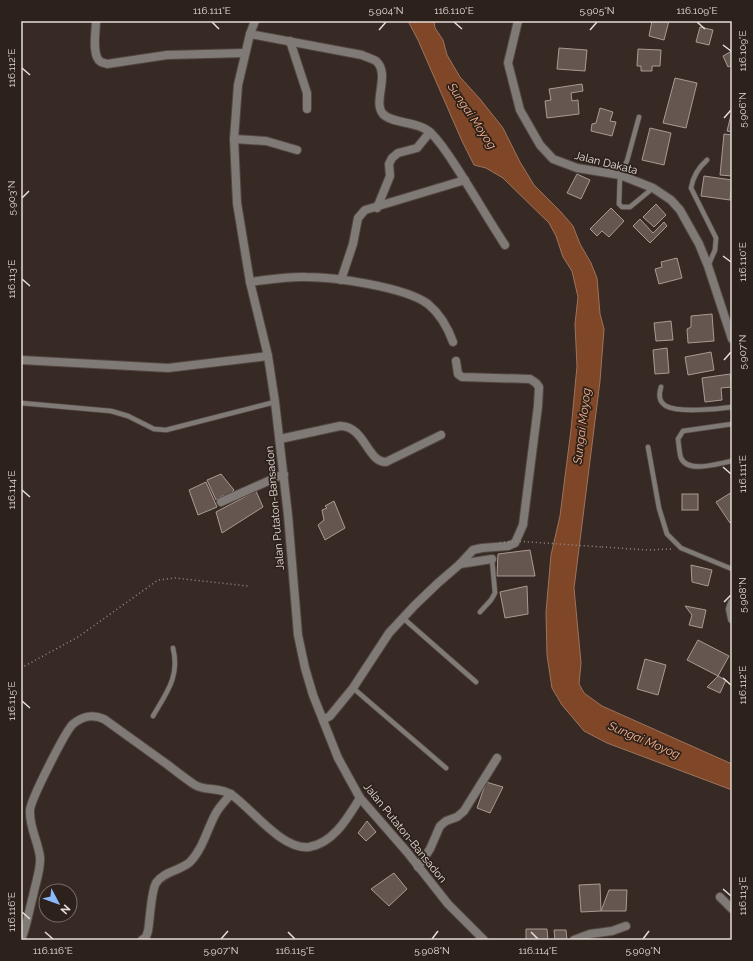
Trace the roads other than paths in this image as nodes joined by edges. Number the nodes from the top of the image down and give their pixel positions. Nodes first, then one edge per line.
1 (96, 21) edge
2 (255, 21) edge
3 (518, 21) edge
4 (250, 34) junction
5 (290, 41) junction
6 (245, 53) junction
7 (307, 109) dead end
8 (639, 117) dead end
9 (430, 132) junction
10 (234, 138) junction
11 (297, 150) dead end
12 (707, 160) dead end
13 (620, 175) junction
14 (465, 180) junction
15 (653, 188) junction
16 (377, 208) junction
17 (505, 245) dead end
18 (708, 266) junction
19 (341, 280) junction
20 (250, 282) junction
21 (729, 318) edge
22 (732, 339) edge
23 (453, 342) dead end
24 (268, 356) junction
25 (21, 360) edge
26 (456, 360) dead end
27 (661, 387) dead end
28 (276, 402) junction
29 (21, 403) edge
30 (732, 407) edge
31 (732, 424) edge
32 (441, 435) dead end
33 (280, 439) junction
34 (648, 447) dead end
35 (732, 461) edge
36 (284, 474) junction
37 (221, 502) dead end
38 (492, 559) joint
39 (460, 564) junction
40 (732, 569) edge
41 (732, 603) edge
42 (480, 612) dead end
43 (403, 618) junction
44 (732, 619) edge
45 (173, 648) dead end
46 (476, 682) dead end
47 (353, 688) junction
48 (153, 716) dead end
49 (323, 720) junction
50 (497, 758) dead end
51 (446, 768) dead end
52 (232, 794) junction
53 (360, 798) junction
54 (418, 867) junction
55 (720, 897) dead end
56 (732, 909) edge
57 (626, 926) dead end
58 (21, 940) edge
59 (142, 940) edge
60 (484, 940) edge
61 (574, 940) edge

1 - 6 street
2 - 4 street, Jalan Putaton-Bansadon
3 - 13 street, Jalan Dakata
4 - 5 street
4 - 6 street, Jalan Putaton-Bansadon
5 - 7 street
5 - 9 street
6 - 10 street, Jalan Putaton-Bansadon
8 - 13 lane
9 - 14 street
9 - 16 street
10 - 11 street
10 - 20 street, Jalan Putaton-Bansadon
12 - 18 lane
13 - 15 street, Jalan Dakata
13 - 15 lane
14 - 16 street
14 - 17 street
15 - 18 street, Jalan Dakata
16 - 19 street
18 - 21 street, Jalan Dakata
19 - 20 street
19 - 23 street
20 - 24 street, Jalan Putaton-Bansadon
21 - 22 street, Jalan Dakata
24 - 25 street
24 - 28 street, Jalan Putaton-Bansadon
26 - 39 street
27 - 30 lane
28 - 29 lane
28 - 33 street, Jalan Putaton-Bansadon
31 - 35 lane
32 - 33 street
33 - 36 street, Jalan Putaton-Bansadon
34 - 40 lane
36 - 37 street
36 - 49 street, Jalan Putaton-Bansadon
38 - 39 street
38 - 42 lane
39 - 43 street
41 - 44 street
43 - 46 lane
43 - 47 street
45 - 48 lane
47 - 49 street
47 - 51 lane
49 - 53 street, Jalan Putaton-Bansadon
50 - 54 street
52 - 53 street
52 - 58 street
52 - 59 street
53 - 54 street, Jalan Putaton-Bansadon
54 - 60 street, Jalan Putaton-Bansadon
55 - 56 street
57 - 61 street

